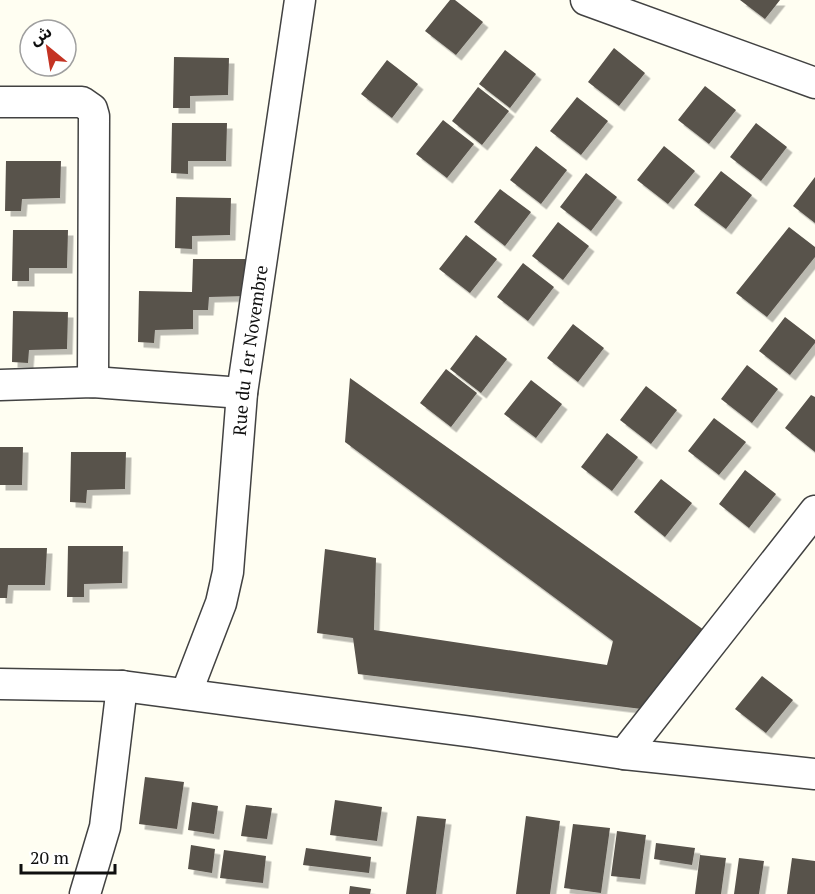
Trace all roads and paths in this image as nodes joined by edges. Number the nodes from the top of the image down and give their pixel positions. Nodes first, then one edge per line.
1 (300, 0) edge
2 (586, 0) edge
3 (815, 83) edge
4 (0, 102) edge
5 (93, 382) junction
6 (0, 385) edge
7 (242, 393) junction
8 (815, 511) edge
9 (0, 684) edge
10 (122, 686) junction
11 (186, 694) junction
12 (624, 754) junction
13 (815, 774) edge
14 (85, 894) edge

1 - 7 street, Rue du 1er Novembre
2 - 3 street
4 - 5 street
5 - 6 street
5 - 7 street
7 - 11 street, Rue du 1er Novembre
8 - 12 street
9 - 10 street
10 - 11 street
10 - 14 street
11 - 12 street
12 - 13 street

